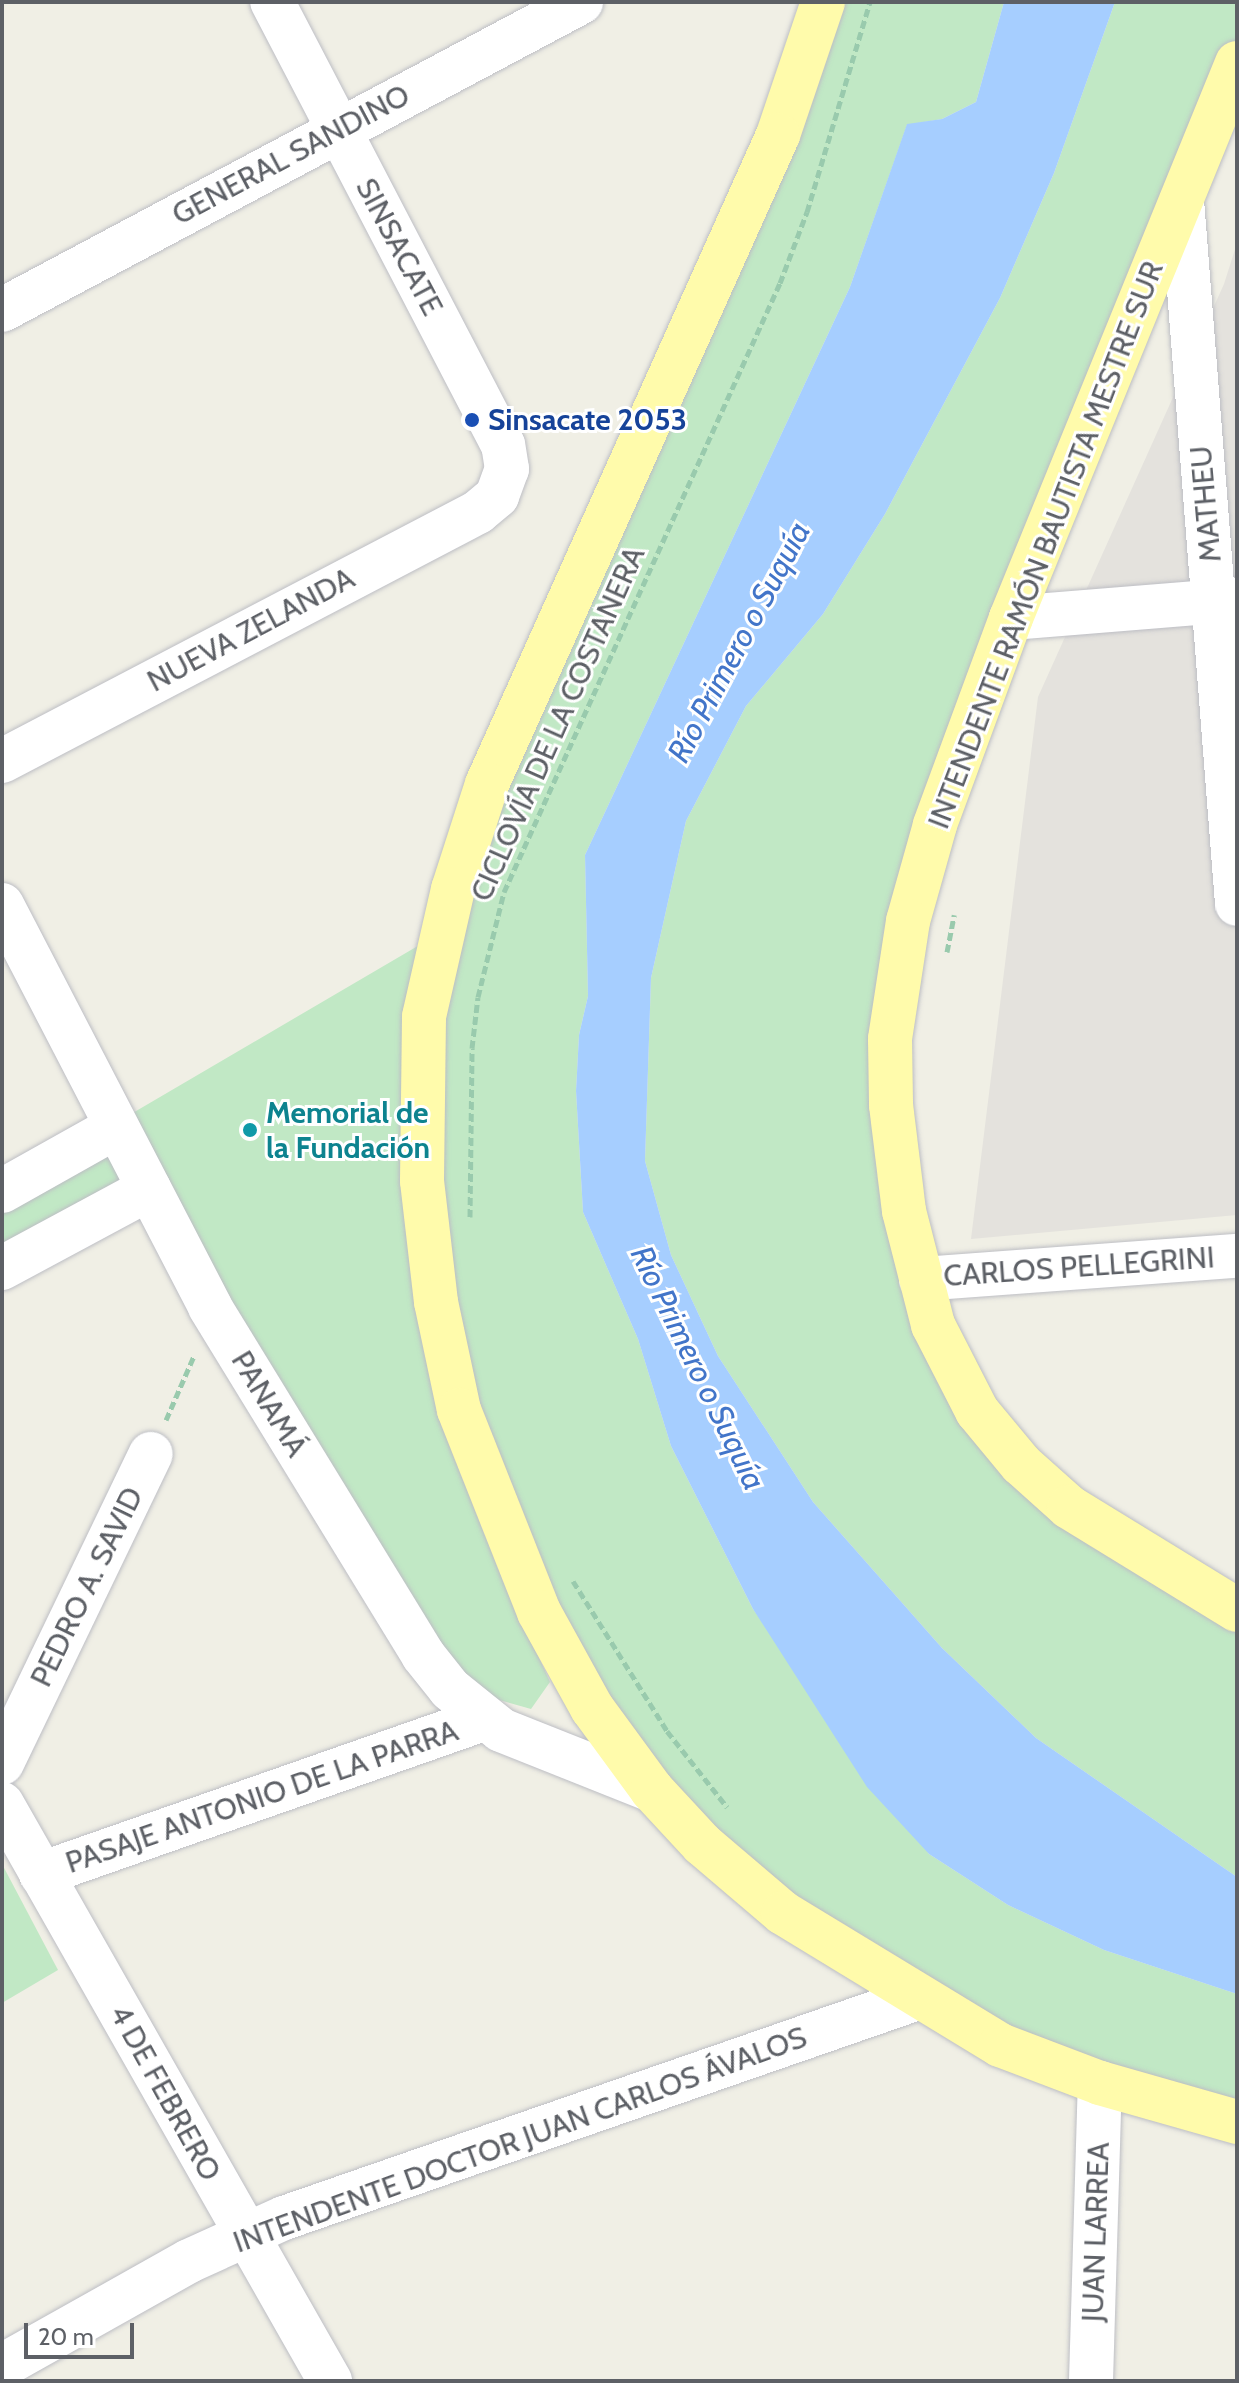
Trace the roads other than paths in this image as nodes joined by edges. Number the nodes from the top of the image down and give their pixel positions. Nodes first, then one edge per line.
1 (272, 2) edge
2 (581, 2) edge
3 (823, 2) edge
4 (1237, 63) edge
5 (338, 128) junction
6 (1182, 200) junction
7 (2, 310) edge
8 (497, 496) joint
9 (1225, 601) edge
10 (1011, 618) junction
11 (2, 761) edge
12 (1237, 904) edge
13 (2, 905) edge
14 (116, 1127) junction
15 (149, 1189) junction
16 (2, 1191) edge
17 (1237, 1256) edge
18 (2, 1268) edge
19 (921, 1279) junction
20 (151, 1454) road end
21 (1237, 1610) edge
22 (484, 1719) junction
23 (2, 1763) edge
24 (652, 1790) junction
25 (2, 1804) edge
26 (41, 1874) junction
27 (918, 1998) junction
28 (1100, 2083) junction
29 (1237, 2122) edge
30 (245, 2235) junction
31 (2, 2366) edge
32 (1086, 2379) edge
33 (330, 2381) edge

1 - 5 street, SINSACATE
2 - 5 street, GENERAL SANDINO
3 - 24 main road
4 - 6 main road, INTENDENTE RAMÓN BAUTISTA MESTRE SUR
5 - 7 street, GENERAL SANDINO
5 - 8 street, SINSACATE
6 - 9 street, MATHEU
6 - 10 main road, INTENDENTE RAMÓN BAUTISTA MESTRE SUR
8 - 11 street, NUEVA ZELANDA
9 - 10 street
9 - 12 street, MATHEU
10 - 19 main road, INTENDENTE RAMÓN BAUTISTA MESTRE SUR
13 - 14 street, PANAMÁ
14 - 15 street, PANAMÁ
14 - 16 street
15 - 18 street
15 - 22 street, PANAMÁ
17 - 19 street, CARLOS PELLEGRINI
19 - 21 main road, INTENDENTE RAMÓN BAUTISTA MESTRE SUR
20 - 23 street, PEDRO A. SAVID
22 - 24 street, PANAMÁ
22 - 26 street, PASAJE ANTONIO DE LA PARRA
24 - 27 main road
25 - 26 street, 4 DE FEBRERO
26 - 30 street, 4 DE FEBRERO
27 - 28 main road
27 - 30 street, INTENDENTE DOCTOR JUAN CARLOS ÁVALOS
28 - 29 main road
28 - 32 street, JUAN LARREA
30 - 31 street, INTENDENTE DOCTOR JUAN CARLOS ÁVALOS
30 - 33 street, 4 DE FEBRERO

